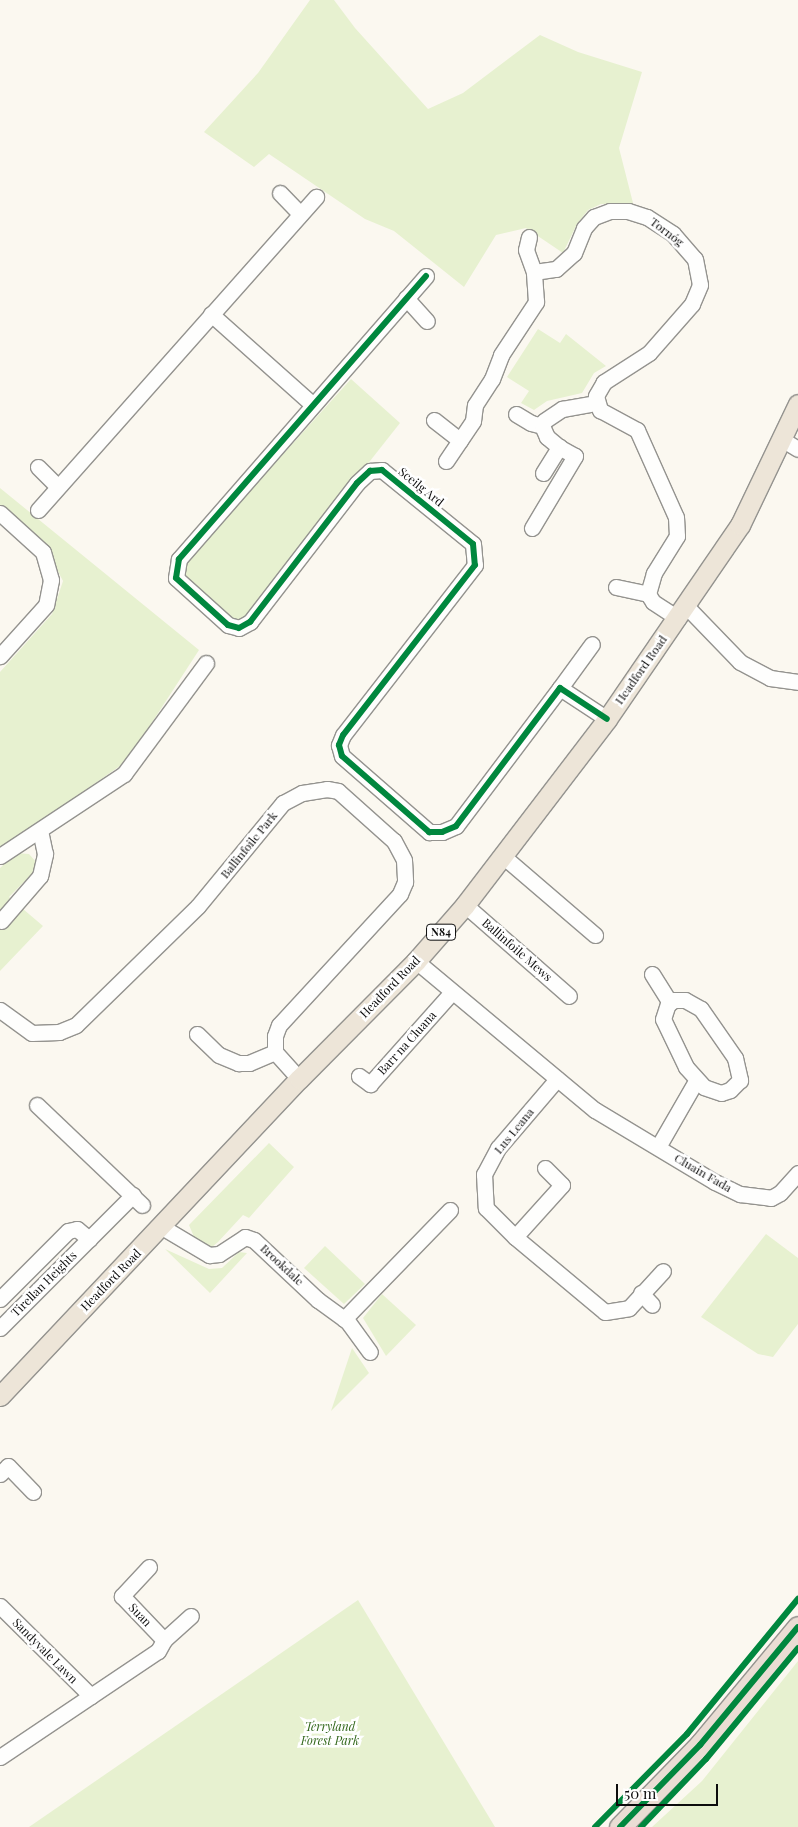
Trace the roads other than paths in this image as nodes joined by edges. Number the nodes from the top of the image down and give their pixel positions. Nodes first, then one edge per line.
1 (280, 193) dead end
2 (316, 197) dead end
3 (300, 214) junction
4 (529, 237) dead end
5 (534, 272) junction
6 (426, 276) dead end
7 (406, 298) junction
8 (211, 314) junction
9 (427, 322) dead end
10 (596, 403) junction
11 (312, 404) junction
12 (798, 404) edge
13 (516, 414) dead end
14 (434, 420) dead end
15 (542, 426) junction
16 (460, 440) junction
17 (790, 444) edge
18 (559, 447) junction
19 (446, 461) dead end
20 (38, 467) dead end
21 (543, 473) dead end
22 (58, 486) junction
23 (38, 510) dead end
24 (0, 513) edge
25 (532, 528) dead end
26 (616, 587) dead end
27 (648, 594) junction
28 (682, 612) junction
29 (592, 644) dead end
30 (0, 656) edge
31 (206, 663) dead end
32 (798, 682) edge
33 (560, 688) junction
34 (607, 719) junction
35 (40, 831) junction
36 (0, 856) edge
37 (504, 857) junction
38 (465, 905) junction
39 (1, 921) dead end
40 (595, 935) dead end
41 (416, 961) junction
42 (652, 974) dead end
43 (452, 992) junction
44 (569, 996) dead end
45 (670, 1003) junction
46 (0, 1010) edge
47 (197, 1034) dead end
48 (275, 1052) junction
49 (359, 1076) dead end
50 (299, 1079) junction
51 (557, 1079) junction
52 (696, 1081) junction
53 (37, 1105) dead end
54 (658, 1147) junction
55 (546, 1168) dead end
56 (798, 1173) edge
57 (450, 1210) dead end
58 (162, 1227) junction
59 (515, 1237) junction
60 (88, 1239) junction
61 (663, 1271) dead end
62 (641, 1293) junction
63 (0, 1299) edge
64 (652, 1305) dead end
65 (344, 1319) junction
66 (0, 1328) edge
67 (370, 1352) dead end
68 (0, 1396) edge
69 (0, 1474) edge
70 (34, 1492) dead end
71 (149, 1567) dead end
72 (0, 1606) edge
73 (191, 1616) dead end
74 (798, 1627) edge
75 (164, 1640) junction
76 (91, 1696) junction
77 (0, 1757) edge
78 (620, 1827) edge

1 - 3 street
2 - 3 street
3 - 8 street
4 - 5 street
5 - 10 street, Tornóg
5 - 16 street
6 - 7 street, Sceilg Ard
7 - 9 street
7 - 11 street, Sceilg Ard
8 - 11 street
8 - 22 street
10 - 15 street
10 - 27 street
11 - 33 street, Sceilg Ard
12 - 17 main road, Headford Road / N84
13 - 15 street
14 - 16 street
15 - 18 street
16 - 19 street
17 - 28 main road, Headford Road / N84
18 - 21 street
18 - 25 street
20 - 22 street
22 - 23 street
24 - 30 street
26 - 27 street
27 - 28 street
28 - 32 street
28 - 34 main road, Headford Road / N84
29 - 33 street, Sceilg Ard
31 - 35 street
33 - 34 street
34 - 37 main road, Headford Road / N84
35 - 36 street
35 - 39 street
37 - 38 main road, Headford Road / N84
37 - 40 street
38 - 41 main road, Headford Road / N84
38 - 44 street, Ballinfoile Mews
41 - 43 street
41 - 50 main road, Headford Road / N84
42 - 45 street
43 - 49 street, Barr na Cluana
43 - 51 street
45 - 52 street
45 - 52 street
46 - 48 street, Ballinfoile Park
47 - 48 street
48 - 50 street
50 - 58 main road, Headford Road / N84
51 - 54 street, Cluain Fada
51 - 59 street, Lus Leana
52 - 54 street
53 - 60 street, Tirellan Heights
54 - 56 street, Cluain Fada
55 - 59 street
57 - 65 street
58 - 65 street, Brookdale
58 - 68 main road, Headford Road / N84
59 - 62 street, Lus Leana
60 - 63 street, Tirellan Heights
60 - 66 street, Tirellan Heights
61 - 62 street, Lus Leana
62 - 64 street
65 - 67 street, Brookdale
69 - 70 street
71 - 75 street, Suan
72 - 76 street, Sandyvale Lawn
73 - 75 street
74 - 78 highway
75 - 76 street
76 - 77 street

